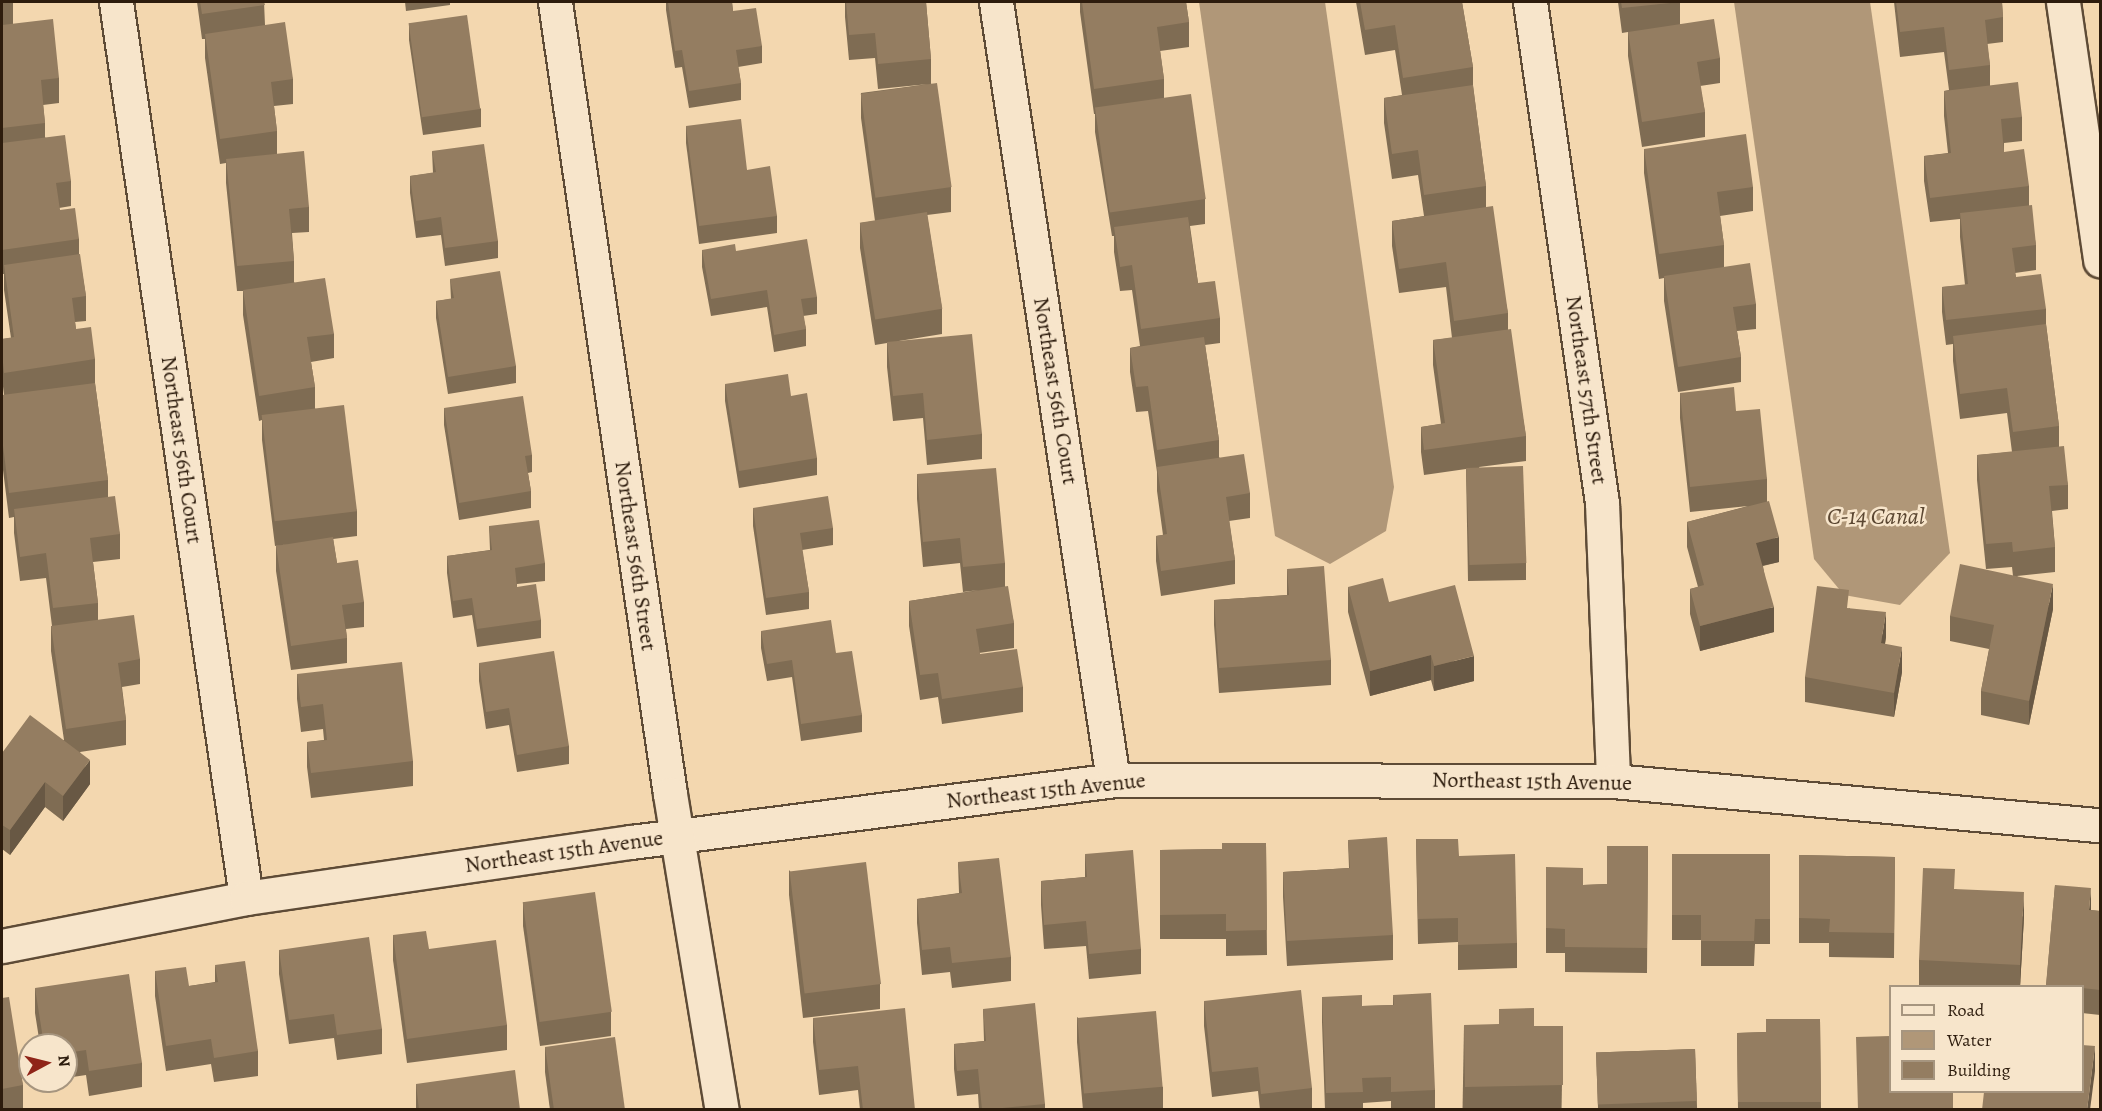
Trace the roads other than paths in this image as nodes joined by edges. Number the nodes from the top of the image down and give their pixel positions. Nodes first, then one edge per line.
1 (116, 2) edge
2 (555, 2) edge
3 (996, 2) edge
4 (1530, 2) edge
5 (2063, 2) edge
6 (2100, 260) edge
7 (1113, 780) junction
8 (1613, 781) junction
9 (2100, 825) edge
10 (676, 836) junction
11 (246, 898) junction
12 (2, 946) edge
13 (722, 1110) edge

1 - 11 street, Northeast 56th Court
2 - 10 street, Northeast 56th Street
3 - 7 street, Northeast 56th Court
4 - 8 street, Northeast 57th Street
5 - 6 street
7 - 8 street, Northeast 15th Avenue
7 - 10 street, Northeast 15th Avenue
8 - 9 street, Northeast 15th Avenue
10 - 11 street, Northeast 15th Avenue
10 - 13 street, Northeast 56th Street
11 - 12 street, Northeast 15th Avenue

